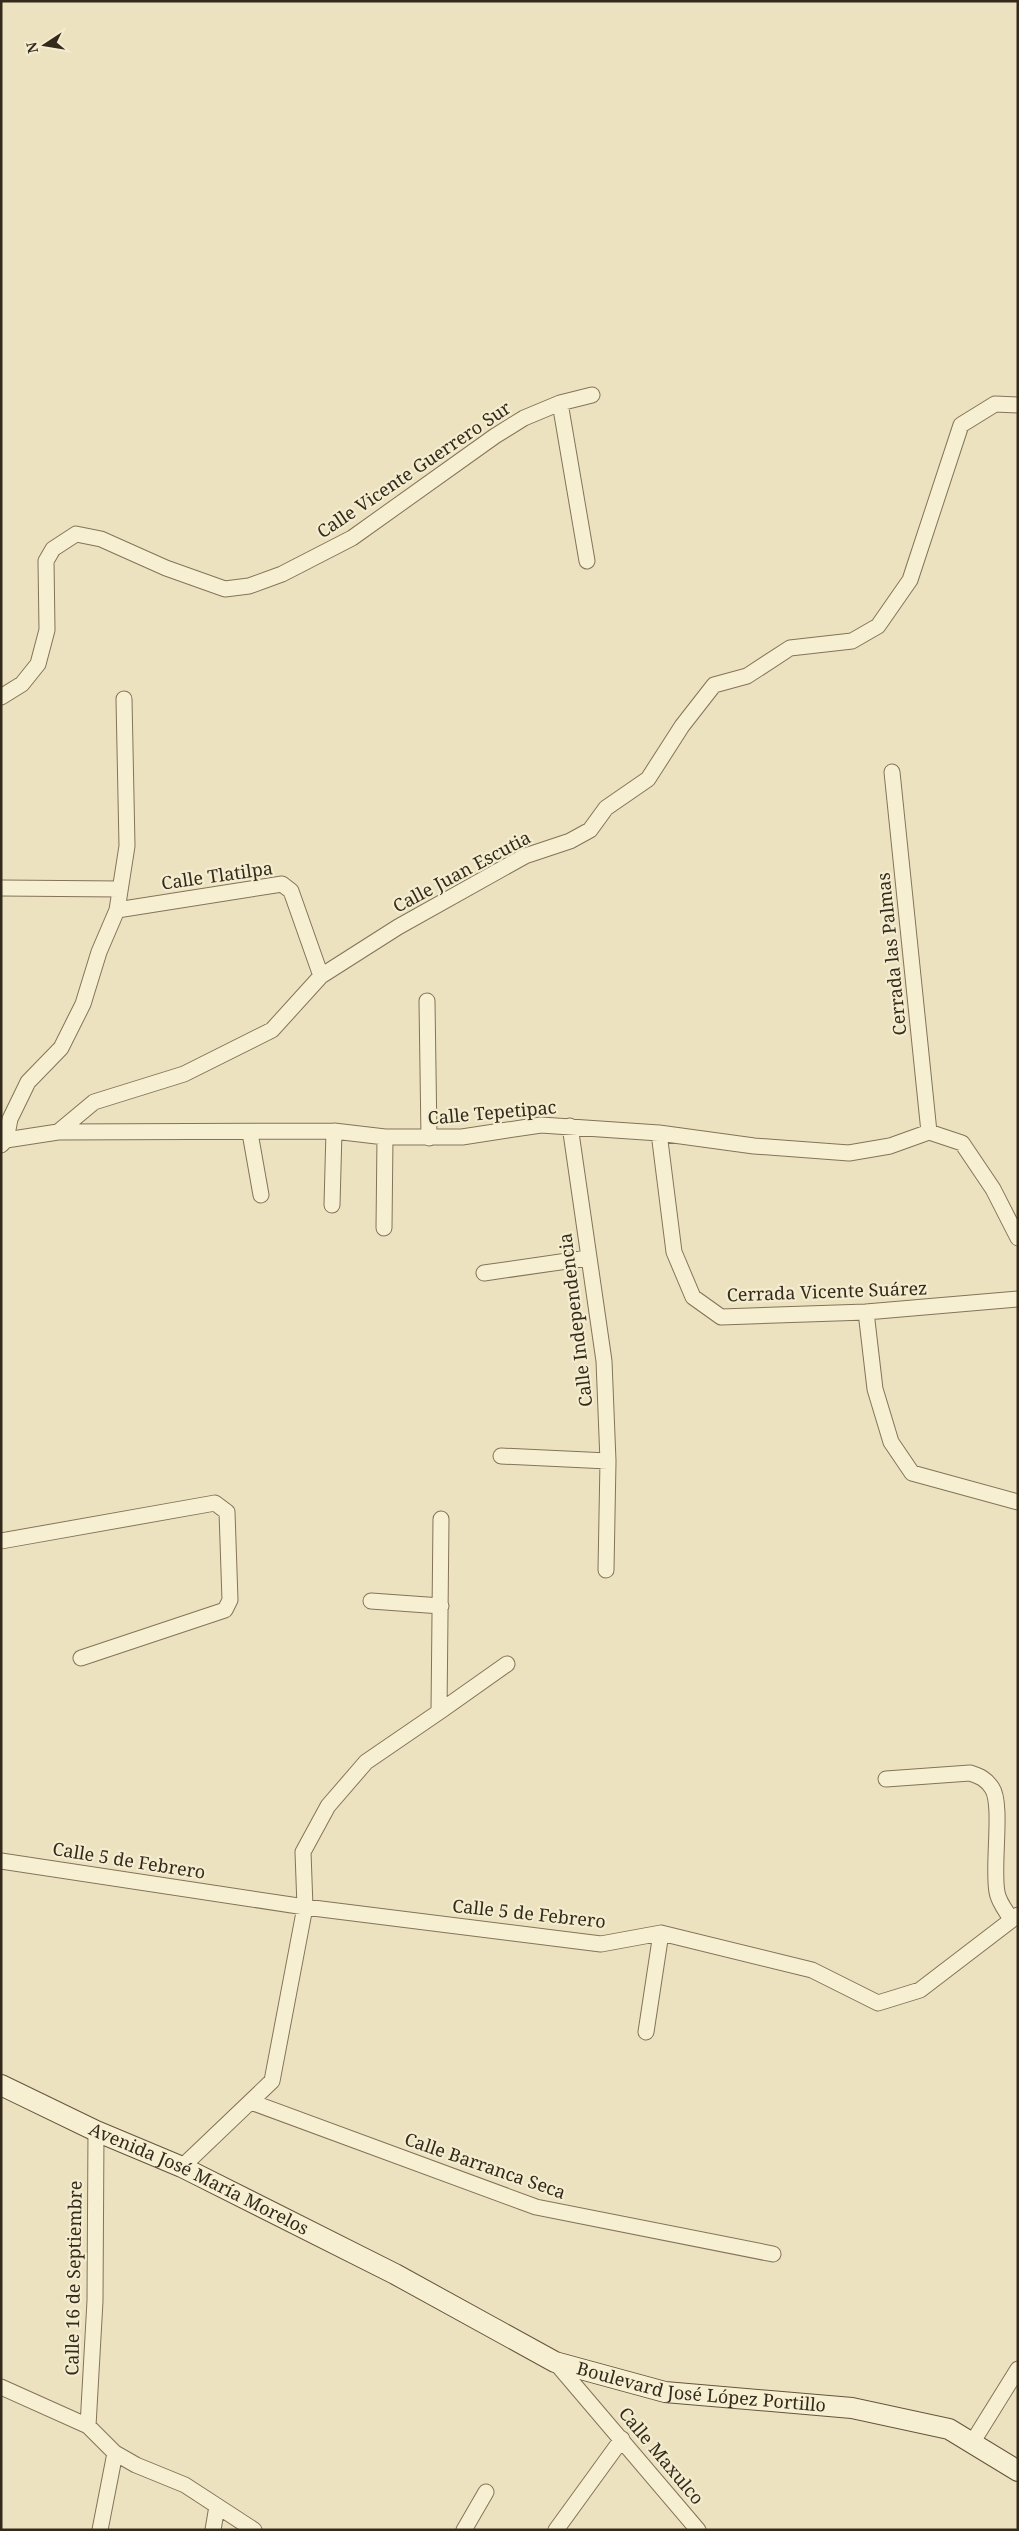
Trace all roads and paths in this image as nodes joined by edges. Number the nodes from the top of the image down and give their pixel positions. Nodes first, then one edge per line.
1 (592, 395) dead end
2 (560, 403) junction
3 (1018, 405) edge
4 (587, 560) dead end
5 (1, 697) edge
6 (124, 698) dead end
7 (892, 772) dead end
8 (1, 888) edge
9 (120, 889) junction
10 (117, 910) junction
11 (321, 976) junction
12 (427, 1001) dead end
13 (570, 1126) junction
14 (334, 1131) junction
15 (58, 1132) junction
16 (929, 1132) junction
17 (250, 1133) junction
18 (659, 1133) junction
19 (385, 1137) junction
20 (429, 1138) junction
21 (4, 1142) edge
22 (261, 1195) dead end
23 (332, 1204) dead end
24 (384, 1228) dead end
25 (1018, 1238) edge
26 (588, 1258) junction
27 (484, 1273) dead end
28 (1018, 1299) edge
29 (866, 1312) junction
30 (501, 1456) dead end
31 (608, 1461) junction
32 (1018, 1502) edge
33 (441, 1519) dead end
34 (1, 1541) edge
35 (606, 1570) dead end
36 (371, 1601) dead end
37 (441, 1606) junction
38 (81, 1658) dead end
39 (508, 1664) dead end
40 (439, 1712) junction
41 (886, 1779) dead end
42 (1, 1861) edge
43 (305, 1907) junction
44 (1014, 1917) edge
45 (661, 1933) junction
46 (646, 2032) dead end
47 (1, 2085) edge
48 (251, 2102) junction
49 (96, 2130) junction
50 (182, 2167) junction
51 (773, 2254) dead end
52 (395, 2274) joint
53 (555, 2362) junction
54 (1018, 2369) edge
55 (1, 2387) edge
56 (88, 2426) junction
57 (622, 2439) junction
58 (972, 2443) junction
59 (115, 2453) junction
60 (1018, 2471) edge
61 (486, 2492) dead end
62 (217, 2506) junction
63 (100, 2530) edge
64 (213, 2530) edge
65 (254, 2530) edge
66 (464, 2530) edge
67 (556, 2530) edge
68 (698, 2530) edge

1 - 2 street, Calle Vicente Guerrero Sur
2 - 4 street
2 - 5 street, Calle Vicente Guerrero Sur
3 - 11 street, Calle Juan Escutia
6 - 9 street
7 - 16 street, Cerrada las Palmas
8 - 9 street
9 - 10 street
10 - 11 street, Calle Tlatilpa
10 - 21 street
11 - 15 street, Calle Juan Escutia
12 - 20 street
13 - 18 street, Calle Tepetipac
13 - 20 street, Calle Tepetipac
13 - 26 street, Calle Independencia
14 - 17 street, Calle Tepetipac
14 - 19 street, Calle Tepetipac
14 - 23 street
15 - 17 street, Calle Tepetipac
15 - 21 street, Calle Tepetipac
16 - 18 street, Calle Tepetipac
16 - 25 street
17 - 22 street
18 - 29 street, Cerrada Vicente Suárez
19 - 20 street, Calle Tepetipac
19 - 24 street
26 - 27 street
26 - 31 street, Calle Independencia
28 - 29 street, Cerrada Vicente Suárez
29 - 32 street
30 - 31 street
31 - 35 street, Calle Independencia
33 - 37 street
34 - 38 street
36 - 37 street
37 - 40 street
39 - 40 street
40 - 43 street
41 - 44 street
42 - 43 street, Calle 5 de Febrero
43 - 45 street, Calle 5 de Febrero
43 - 48 street
44 - 45 street, Calle 5 de Febrero
45 - 46 street
47 - 49 main road, Avenida José María Morelos
48 - 50 street
48 - 51 street, Calle Barranca Seca
49 - 50 main road, Avenida José María Morelos
49 - 56 street, Calle 16 de Septiembre
50 - 52 main road, Avenida José María Morelos
52 - 53 main road, Boulevard José López Portillo
53 - 57 street, Calle Maxulco
53 - 58 main road, Boulevard José López Portillo
54 - 58 street
55 - 56 street
56 - 59 street
57 - 67 street
57 - 68 street, Calle Maxulco
58 - 60 main road, Boulevard José López Portillo
59 - 62 street
59 - 63 street
61 - 66 street
62 - 64 street
62 - 65 street

